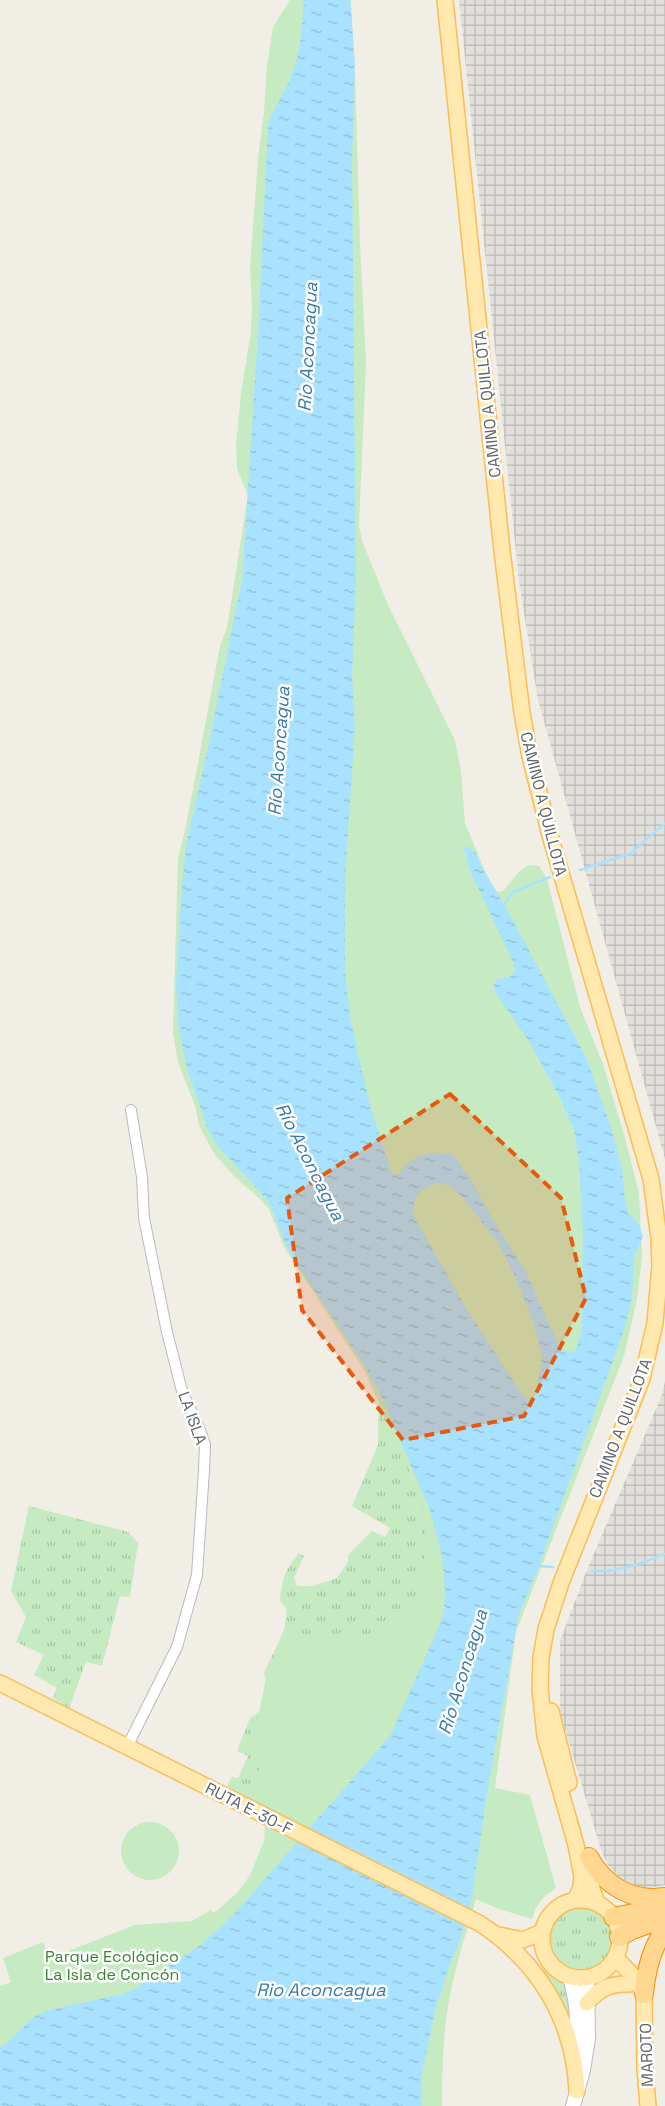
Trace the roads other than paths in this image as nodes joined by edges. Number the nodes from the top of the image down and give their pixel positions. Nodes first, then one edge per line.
1 (444, 0) edge
2 (131, 1110) dead end
3 (561, 1583) junction
4 (0, 1683) edge
5 (126, 1746) junction
6 (589, 1857) junction
7 (665, 1897) edge
8 (576, 1900) junction
9 (597, 1903) junction
10 (665, 1903) edge
11 (613, 1917) junction
12 (665, 1918) edge
13 (665, 1929) edge
14 (542, 1932) junction
15 (497, 1935) junction
16 (619, 1937) junction
17 (518, 1955) junction
18 (615, 1957) junction
19 (553, 1967) junction
20 (603, 1971) junction
21 (568, 1976) junction
22 (587, 1978) junction
23 (629, 1984) junction
24 (644, 1999) junction
25 (587, 2002) junction
26 (583, 2070) junction
27 (575, 2099) edge
28 (648, 2106) edge

1 - 3 main road, CAMINO A QUILLOTA
2 - 5 street, LA ISLA
3 - 6 main road, CAMINO A QUILLOTA
3 - 8 main road, CAMINO A QUILLOTA
4 - 5 main road, RUTA E-30-F
5 - 15 main road, RUTA E-30-F
6 - 7 highway
6 - 9 main road, CAMINO A QUILLOTA
8 - 9 main road
8 - 14 main road
9 - 11 main road
10 - 11 highway
11 - 16 main road
12 - 16 highway
13 - 24 highway
14 - 15 main road, RUTA E-30-F
14 - 19 main road
15 - 17 main road, RUTA E-30-F
16 - 18 main road
17 - 19 main road, RUTA E-30-F
17 - 27 main road
18 - 20 main road
18 - 24 main road
19 - 21 main road
20 - 22 main road
20 - 23 main road, MAROTO
21 - 22 main road
21 - 26 main road
22 - 25 main road
23 - 24 main road, MAROTO
23 - 25 main road
24 - 28 main road, MAROTO
25 - 26 main road
26 - 27 main road

